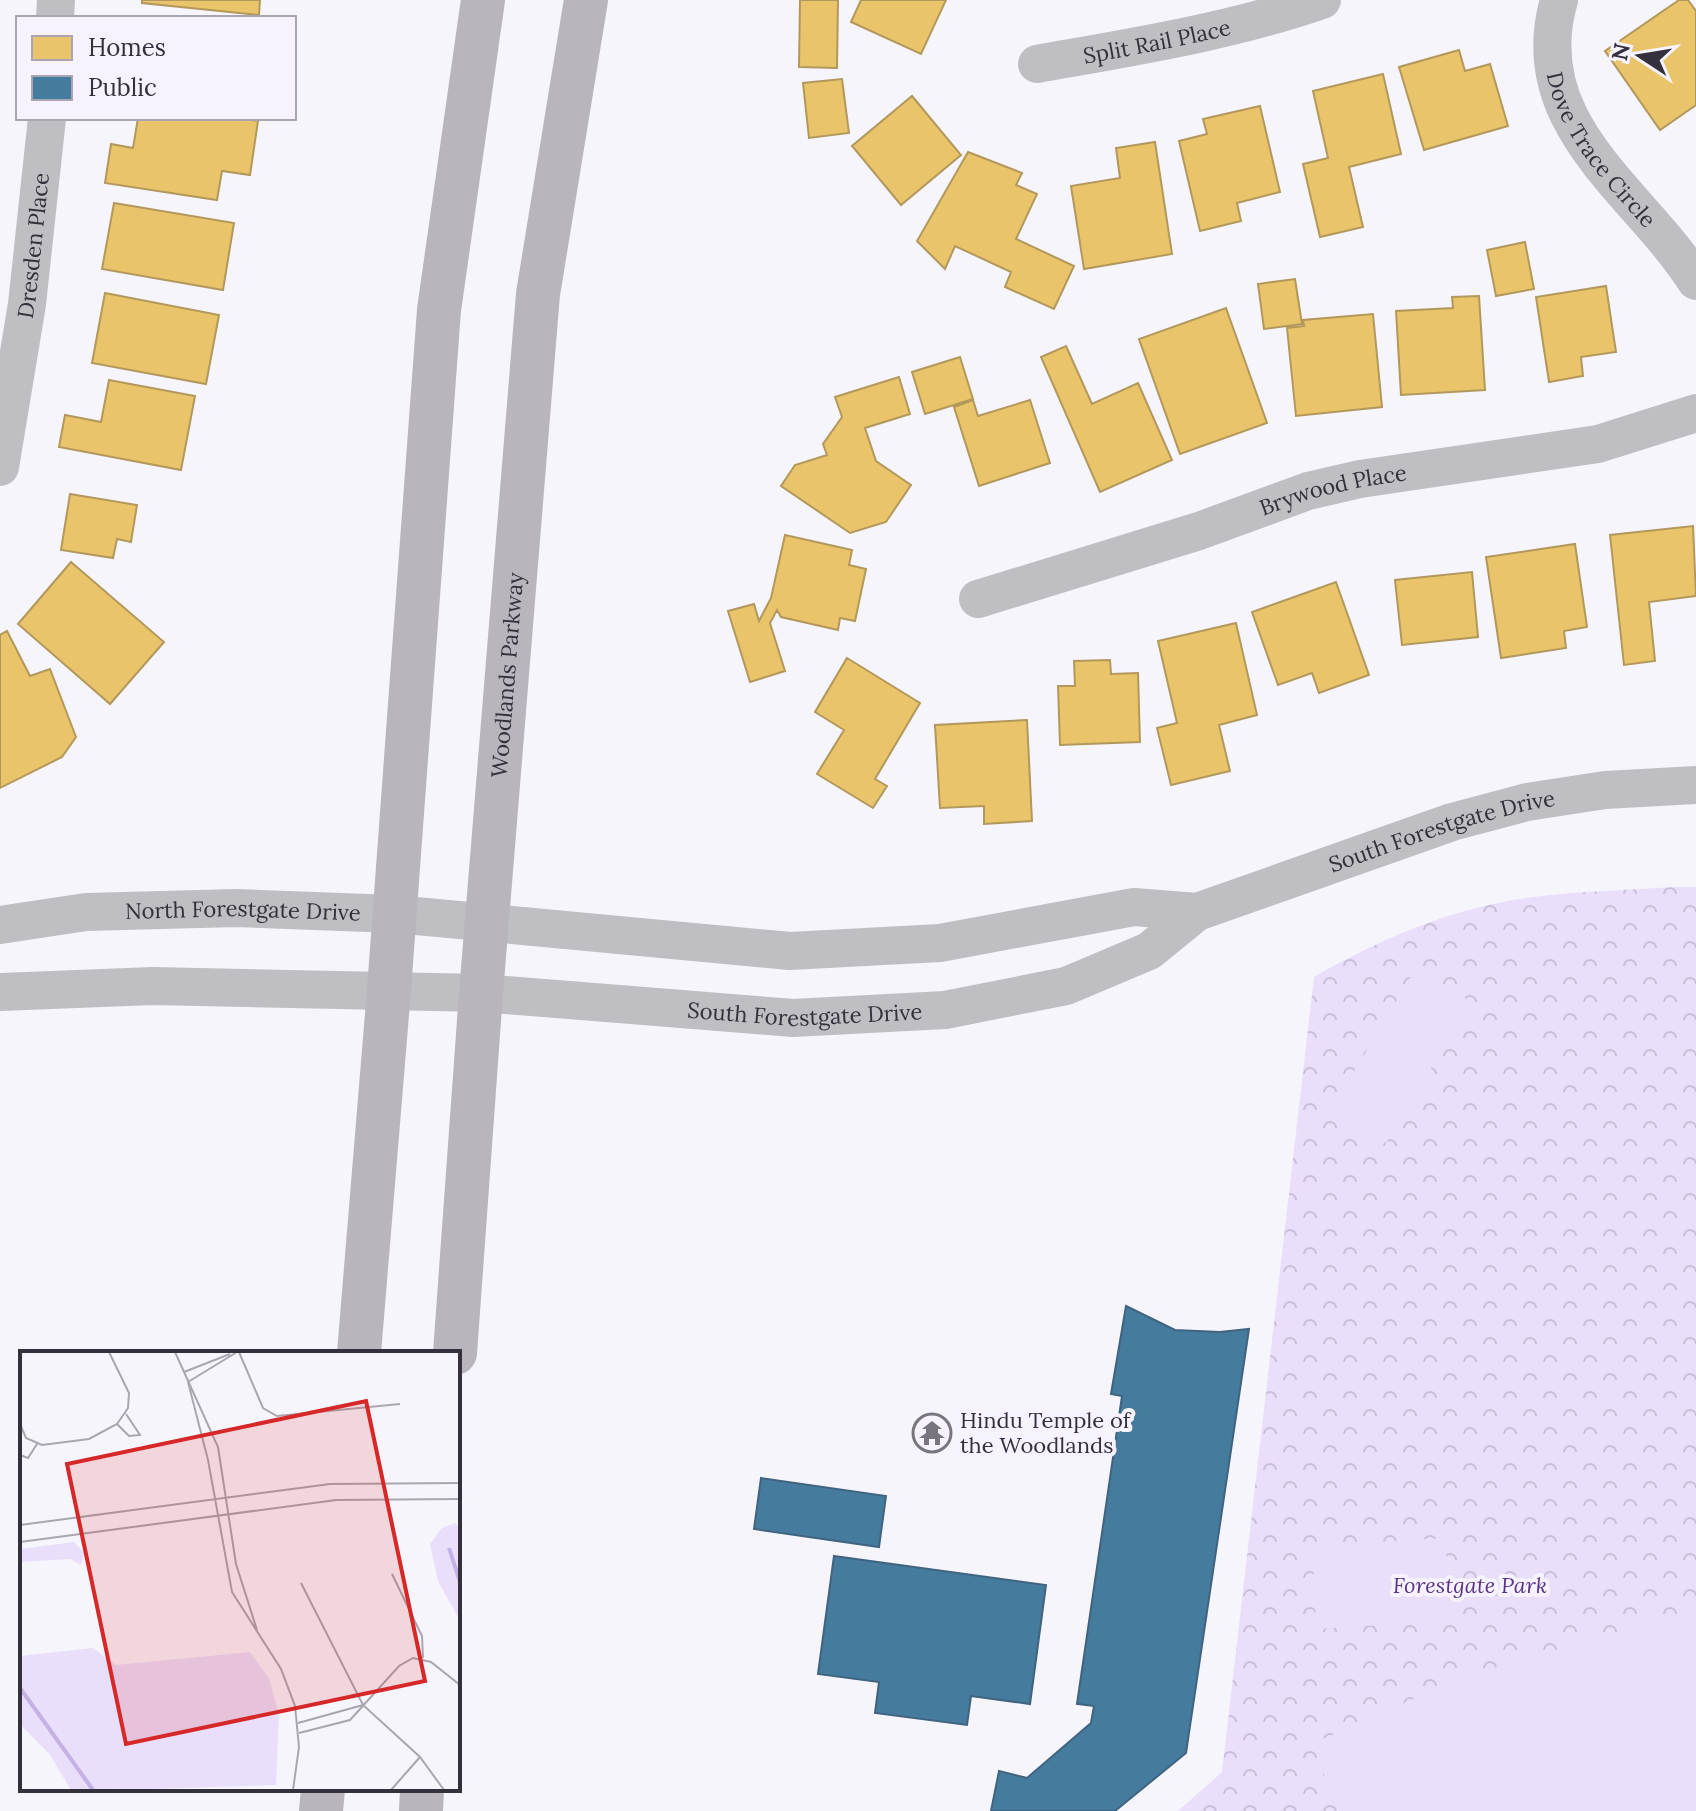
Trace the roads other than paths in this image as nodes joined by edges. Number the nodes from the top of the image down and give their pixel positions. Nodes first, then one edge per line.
1 (483, 0) edge
2 (586, 0) edge
3 (1322, 0) edge
4 (1559, 0) edge
5 (1037, 64) dead end
6 (47, 120) edge
7 (1696, 281) edge
8 (1696, 413) edge
9 (0, 467) edge
10 (978, 599) dead end
11 (1696, 785) edge
12 (1197, 912) junction
13 (395, 914) junction
14 (487, 923) junction
15 (0, 925) edge
16 (389, 990) junction
17 (0, 992) edge
18 (481, 993) junction
19 (359, 1351) edge
20 (455, 1351) edge
21 (323, 1791) edge
22 (422, 1791) edge
23 (321, 1811) edge
24 (421, 1811) edge

1 - 13 main road
2 - 14 main road, Woodlands Parkway
3 - 5 street, Split Rail Place
4 - 7 street, Dove Trace Circle
6 - 9 street, Dresden Place
8 - 10 street, Brywood Place
11 - 12 street, South Forestgate Drive
12 - 14 street, South Forestgate Drive
12 - 18 street, South Forestgate Drive
13 - 14 street, North Forestgate Drive
13 - 15 street, North Forestgate Drive
13 - 16 main road
14 - 18 main road, Woodlands Parkway
16 - 17 street
16 - 18 street, South Forestgate Drive
16 - 19 main road
18 - 20 main road, Woodlands Parkway
21 - 23 main road
22 - 24 main road

